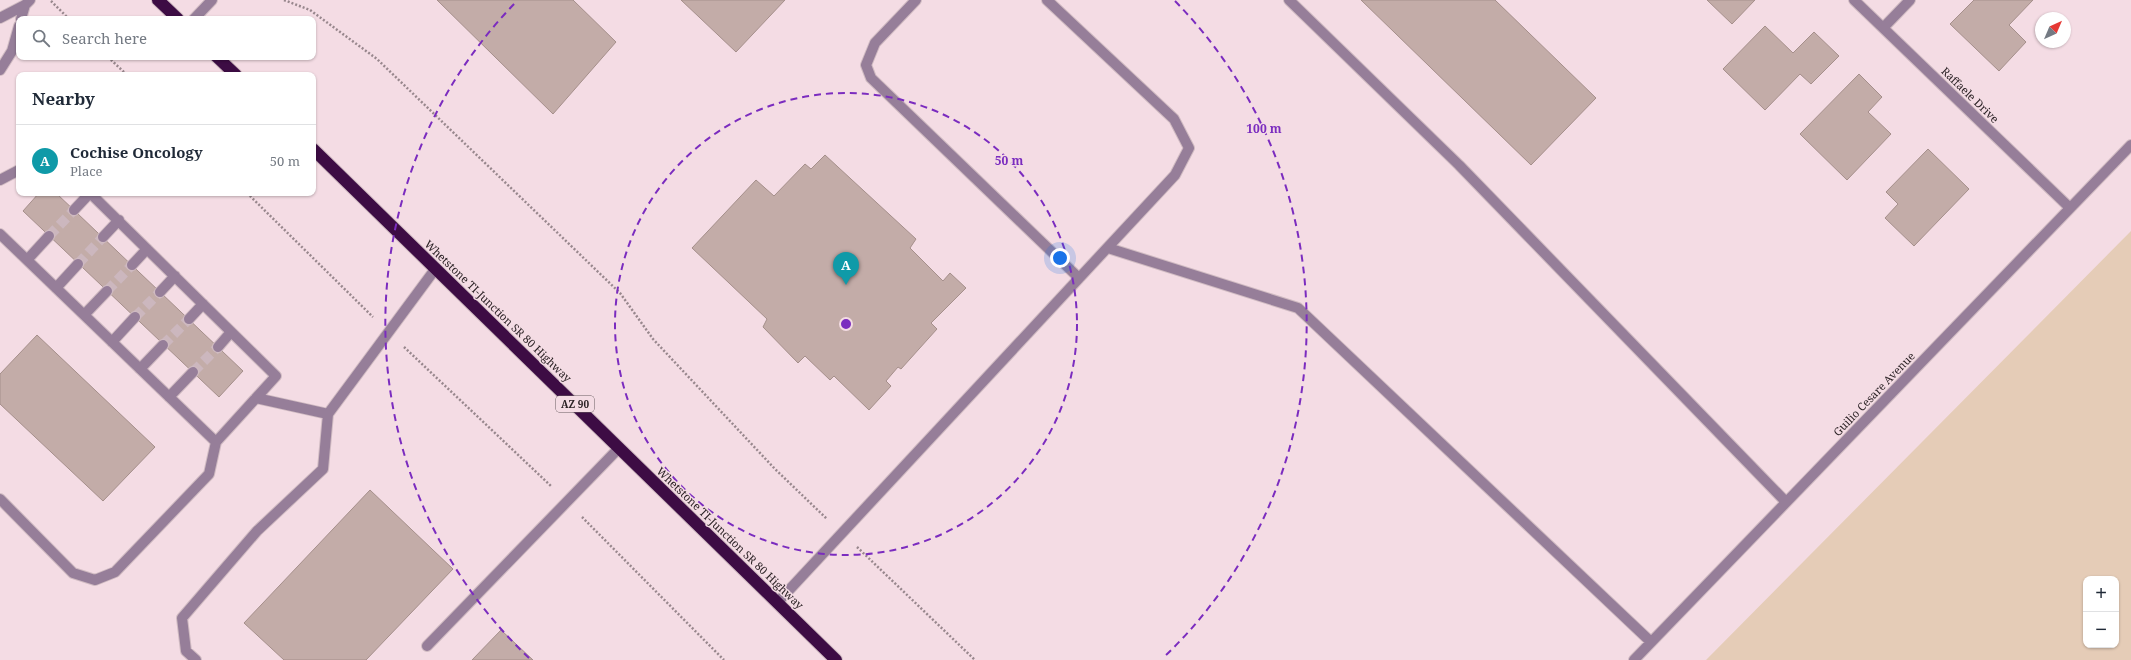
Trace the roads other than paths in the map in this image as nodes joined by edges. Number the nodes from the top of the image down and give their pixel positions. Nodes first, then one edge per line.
1 (158, 0) edge
2 (212, 0) edge
3 (916, 0) edge
4 (1047, 0) edge
5 (1289, 0) edge
6 (1854, 0) edge
7 (1910, 0) edge
8 (27, 3) edge
9 (22, 16) edge
10 (175, 16) edge
11 (197, 16) edge
12 (0, 18) edge
13 (1884, 28) junction
14 (16, 37) edge
15 (220, 60) edge
16 (0, 70) edge
17 (233, 72) edge
18 (2131, 145) edge
19 (316, 152) edge
20 (16, 172) edge
21 (0, 180) edge
22 (87, 196) edge
23 (93, 196) edge
24 (2069, 208) junction
25 (74, 210) tunnel mouth
26 (119, 220) junction
27 (0, 234) edge
28 (49, 236) tunnel mouth
29 (103, 237) tunnel mouth
30 (1108, 248) junction
31 (147, 249) junction
32 (27, 260) junction
33 (78, 264) tunnel mouth
34 (132, 265) tunnel mouth
35 (436, 268) junction
36 (175, 276) junction
37 (1079, 278) junction
38 (56, 288) junction
39 (107, 291) tunnel mouth
40 (160, 292) tunnel mouth
41 (203, 304) junction
42 (84, 315) junction
43 (135, 317) tunnel mouth
44 (189, 319) tunnel mouth
45 (231, 332) junction
46 (112, 342) junction
47 (164, 345) tunnel mouth
48 (218, 347) tunnel mouth
49 (140, 369) junction
50 (192, 372) tunnel mouth
51 (169, 397) junction
52 (256, 398) junction
53 (328, 414) junction
54 (216, 442) junction
55 (620, 448) junction
56 (0, 499) edge
57 (1786, 502) junction
58 (777, 602) junction
59 (1652, 642) junction
60 (427, 646) dead end
61 (196, 660) edge
62 (836, 660) edge
63 (1634, 660) edge

1 - 10 highway
2 - 11 street
3 - 37 street
4 - 30 street
5 - 57 street
6 - 13 street, Raffaele Drive
7 - 13 street
8 - 9 street
8 - 12 street
13 - 24 street, Raffaele Drive
14 - 16 street
15 - 17 highway
18 - 24 street, Guilio Cesare Avenue
19 - 35 highway, Whetstone TI-Junction SR 80 Highway / AZ 90
20 - 21 street
22 - 25 street
23 - 26 street
24 - 57 street, Guilio Cesare Avenue
26 - 29 street
26 - 31 street
27 - 32 street
28 - 32 street
30 - 37 street
30 - 59 street
31 - 34 street
31 - 36 street
32 - 38 street
33 - 38 street
35 - 53 street
35 - 55 highway, Whetstone TI-Junction SR 80 Highway / AZ 90
36 - 40 street
36 - 41 street
37 - 58 street
38 - 42 street
39 - 42 street
41 - 44 street
41 - 45 street
42 - 46 street
43 - 46 street
45 - 48 street
45 - 52 street
46 - 49 street
47 - 49 street
49 - 51 street
50 - 51 street
51 - 54 street
52 - 53 street
52 - 54 street
53 - 61 street
54 - 56 street
55 - 58 highway, Whetstone TI-Junction SR 80 Highway / AZ 90
55 - 60 street
57 - 59 street, Guilio Cesare Avenue
58 - 62 highway, Whetstone TI-Junction SR 80 Highway / AZ 90
59 - 63 street, Guilio Cesare Avenue

